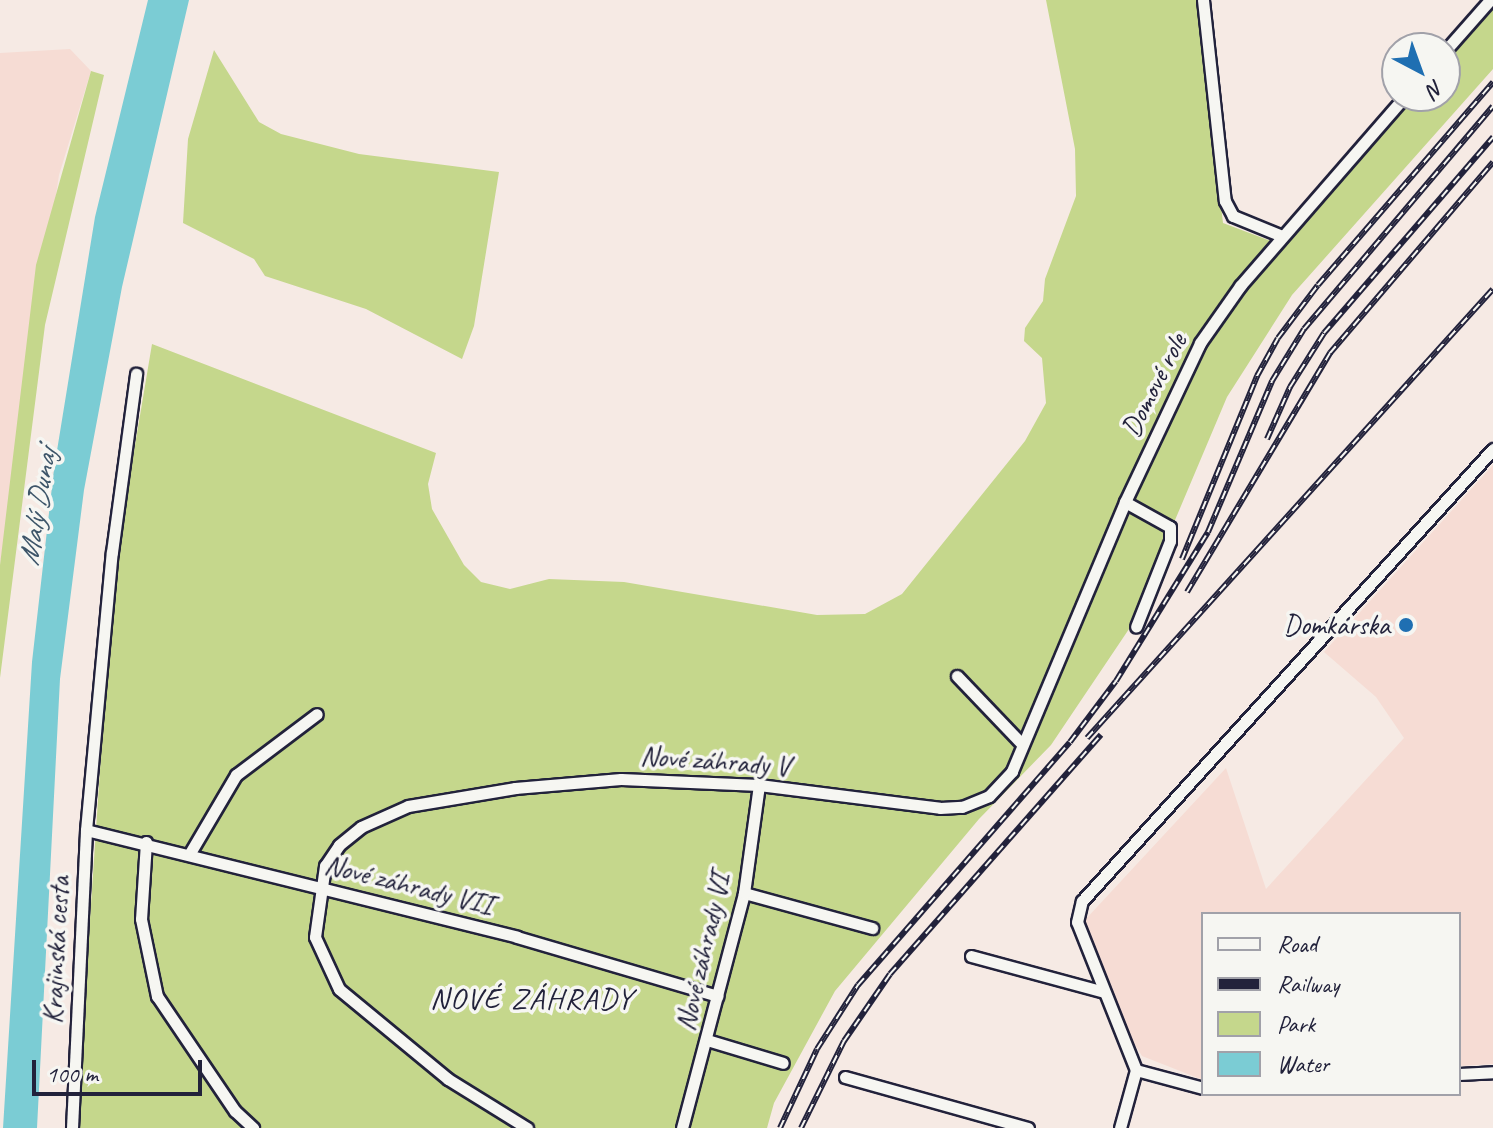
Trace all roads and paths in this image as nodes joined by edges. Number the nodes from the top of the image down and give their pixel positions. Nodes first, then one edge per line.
1 (1203, 0) edge
2 (1490, 0) edge
3 (1461, 33) edge
4 (1391, 112) edge
5 (1282, 236) junction
6 (136, 374) dead end
7 (1493, 449) edge
8 (1125, 502) junction
9 (1136, 627) dead end
10 (957, 676) dead end
11 (317, 714) dead end
12 (1021, 743) junction
13 (759, 785) junction
14 (86, 830) junction
15 (146, 842) junction
16 (190, 853) junction
17 (320, 887) junction
18 (744, 893) junction
19 (872, 928) dead end
20 (971, 956) dead end
21 (1104, 992) junction
22 (717, 996) junction
23 (707, 1040) junction
24 (783, 1063) dead end
25 (1136, 1070) junction
26 (1493, 1072) edge
27 (1461, 1074) edge
28 (845, 1077) dead end
29 (1201, 1087) edge
30 (72, 1128) edge
31 (253, 1128) edge
32 (527, 1128) edge
33 (682, 1128) edge
34 (1028, 1128) edge
35 (1120, 1128) edge

1 - 5 street
2 - 3 street
4 - 5 street, Domové role
5 - 8 street, Domové role
6 - 14 street, Krajinská cesta
7 - 21 street
8 - 9 street
8 - 12 street, Domové role
10 - 12 street
11 - 16 street
12 - 13 street, Nové záhrady V
13 - 17 street, Nové záhrady V
13 - 18 street, Nové záhrady VI
14 - 15 street, Nové záhrady VII
14 - 30 street, Krajinská cesta
15 - 16 street, Nové záhrady VII
15 - 31 street
16 - 17 street, Nové záhrady VII
17 - 22 street, Nové záhrady VII
17 - 32 street, Nové záhrady V
18 - 19 street
18 - 22 street, Nové záhrady VI
20 - 21 street
21 - 25 street
22 - 23 street, Nové záhrady VI
23 - 24 street
23 - 33 street, Nové záhrady VI
25 - 29 street
25 - 35 street
26 - 27 street
28 - 34 street

